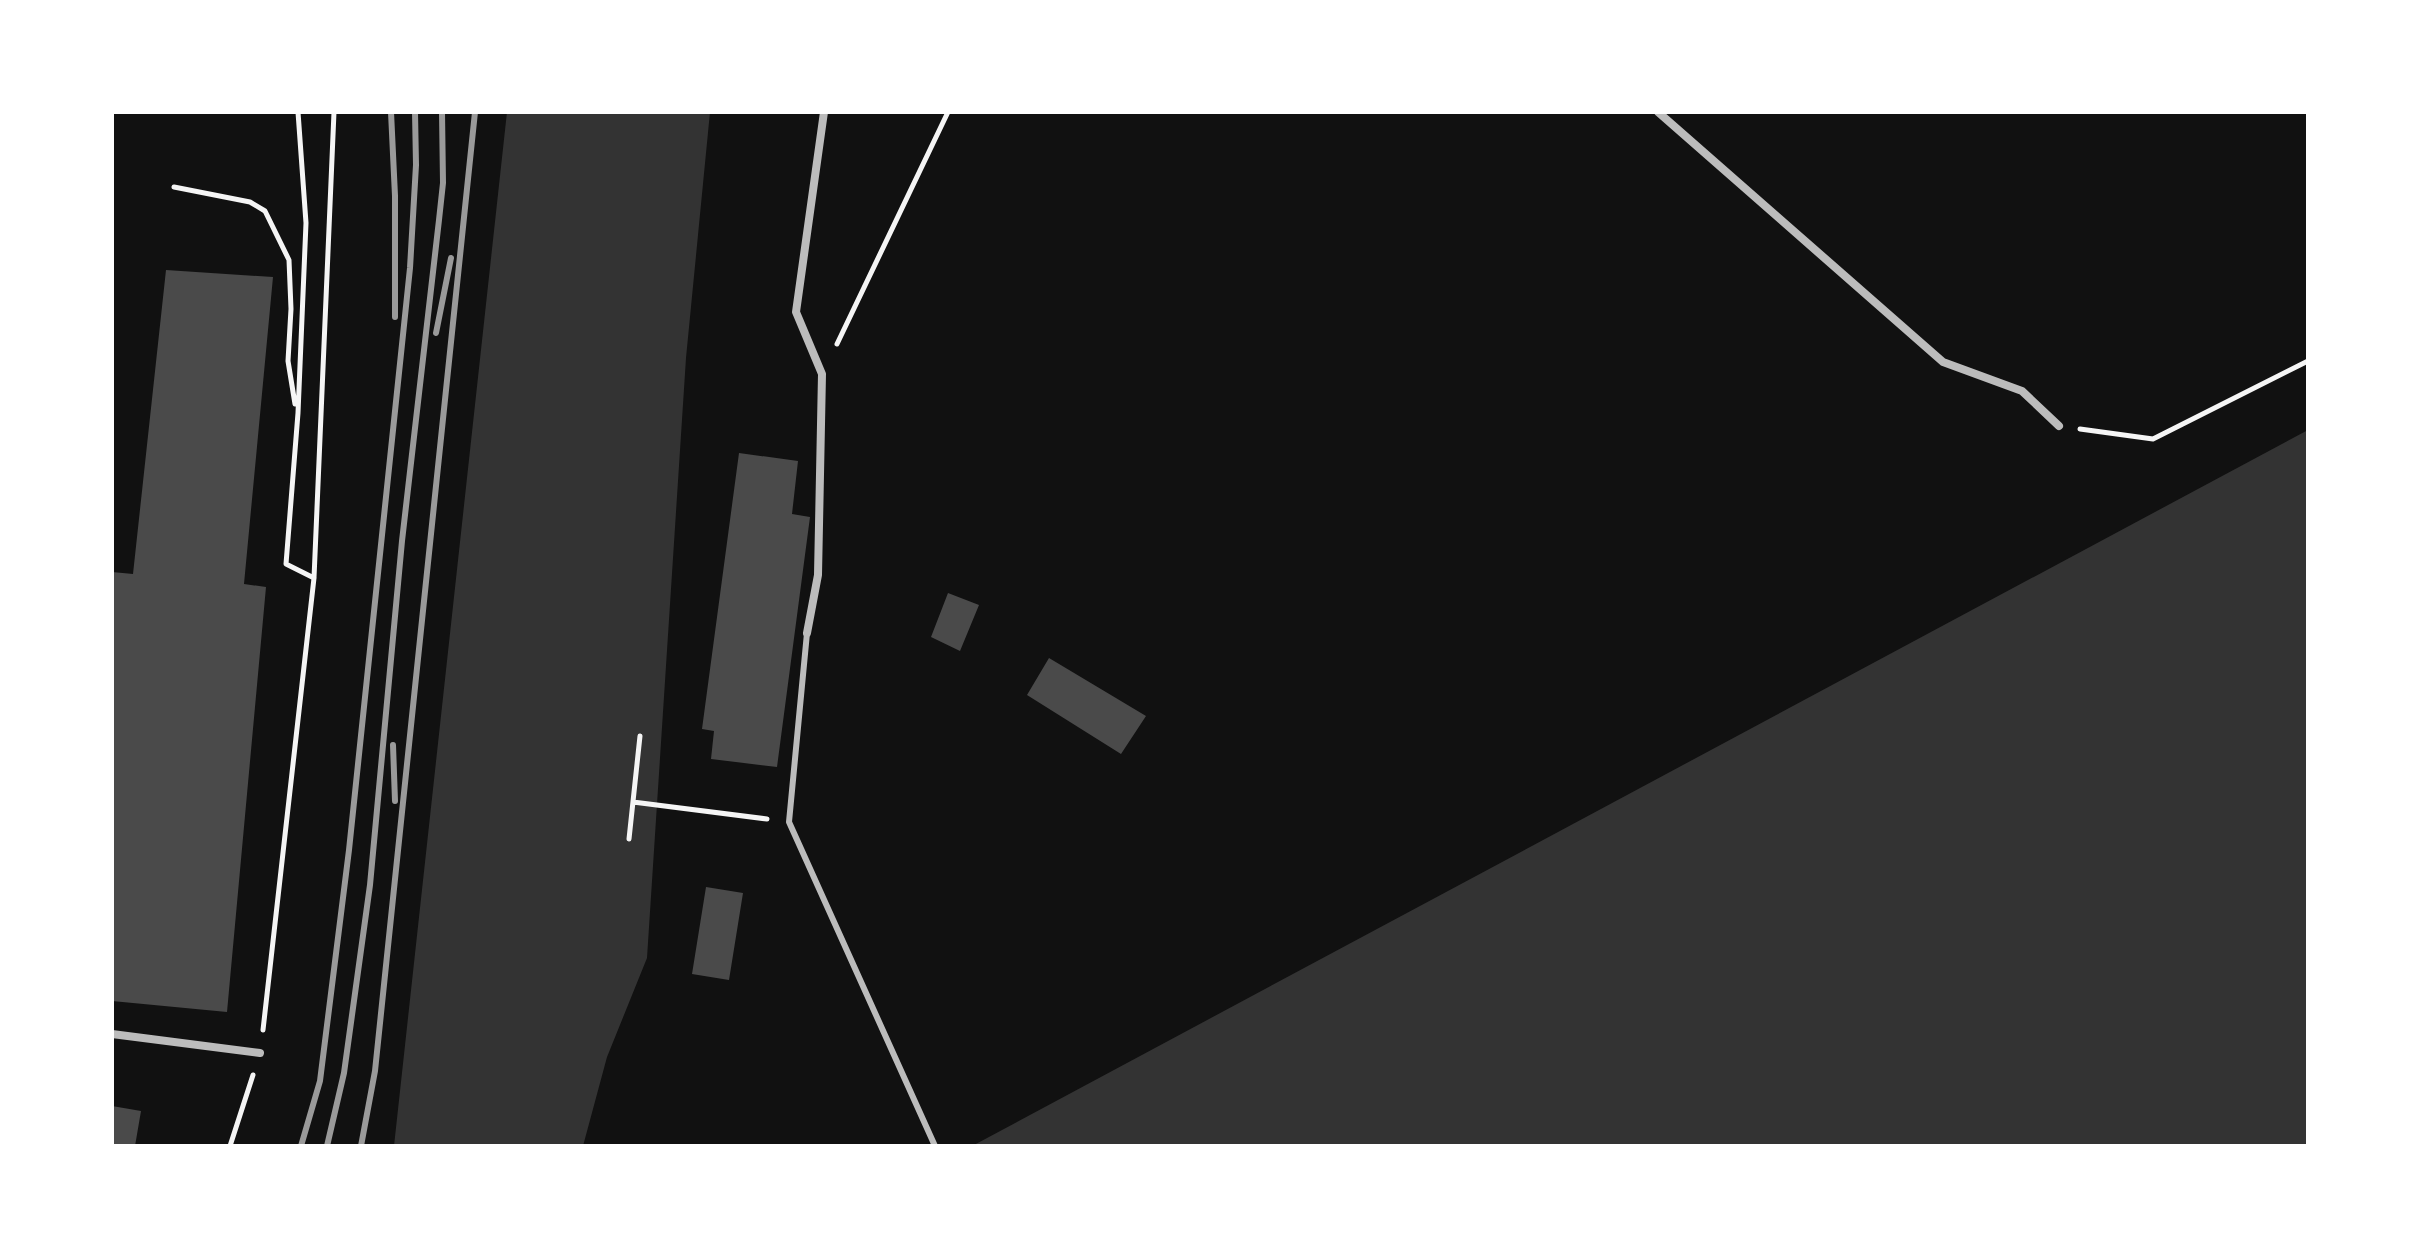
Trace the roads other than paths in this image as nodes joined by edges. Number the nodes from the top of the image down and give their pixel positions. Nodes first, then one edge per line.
1 (824, 112) edge
2 (1658, 112) edge
3 (2059, 426) road end
4 (807, 633) joint
5 (112, 1034) edge
6 (260, 1053) road end
7 (935, 1146) edge

1 - 4 street
2 - 3 street
4 - 7 lane
5 - 6 street

